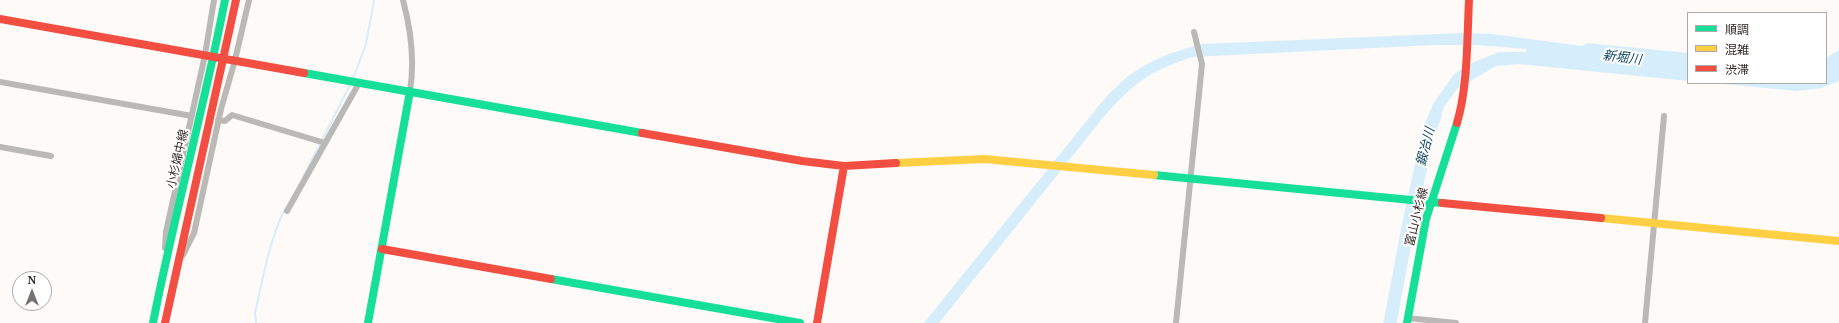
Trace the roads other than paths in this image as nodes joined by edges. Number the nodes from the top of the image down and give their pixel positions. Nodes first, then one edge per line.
1 (214, 0) edge
2 (225, 0) edge
3 (236, 0) edge
4 (249, 0) edge
5 (403, 0) edge
6 (1469, 0) edge
7 (0, 18) edge
8 (1194, 32) dead end
9 (206, 56) junction
10 (235, 60) junction
11 (0, 82) edge
12 (359, 83) junction
13 (410, 91) junction
14 (192, 116) junction
15 (1664, 116) dead end
16 (218, 120) junction
17 (325, 143) junction
18 (0, 147) edge
19 (51, 156) dead end
20 (844, 166) junction
21 (1191, 178) junction
22 (1432, 202) junction
23 (287, 211) dead end
24 (1652, 223) junction
25 (1839, 241) edge
26 (382, 249) junction
27 (164, 266) junction
28 (177, 268) junction
29 (1407, 321) edge
30 (153, 323) edge
31 (165, 323) edge
32 (368, 323) edge
33 (800, 323) edge
34 (816, 323) edge
35 (1176, 323) edge
36 (1456, 323) edge
37 (1645, 323) edge

1 - 9 street
2 - 27 street, 小杉婦中線
3 - 28 street, 小杉婦中線
4 - 10 street
5 - 13 street
6 - 22 street, 富山小杉線
7 - 9 street
8 - 21 street
9 - 10 street
9 - 14 street
10 - 12 street
10 - 16 street
11 - 14 street
12 - 13 street
12 - 17 street
13 - 20 street
13 - 26 street
14 - 27 street
15 - 24 street
16 - 17 street
16 - 28 street
17 - 23 street
18 - 19 street
20 - 21 street
20 - 34 street
21 - 22 street
21 - 35 street
22 - 24 street
22 - 29 street, 富山小杉線
24 - 25 street
24 - 37 street
26 - 32 street
26 - 33 street
27 - 30 street, 小杉婦中線
28 - 31 street, 小杉婦中線
29 - 36 street

